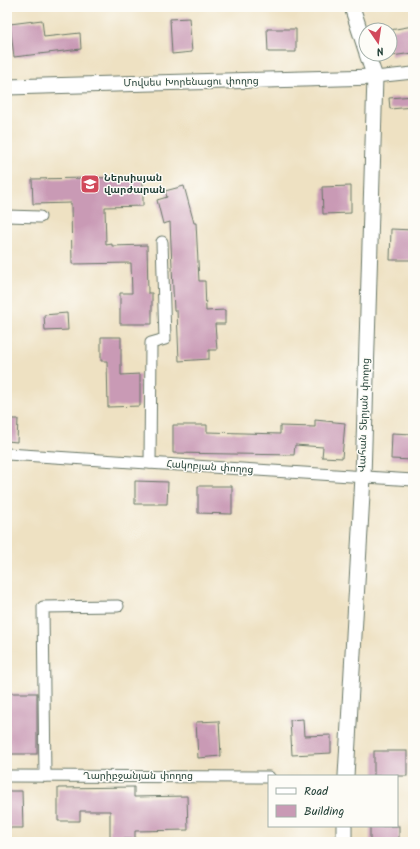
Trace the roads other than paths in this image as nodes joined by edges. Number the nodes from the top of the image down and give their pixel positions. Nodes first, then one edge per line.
1 (352, 7) edge
2 (358, 25) edge
3 (370, 62) edge
4 (413, 73) edge
5 (375, 77) junction
6 (7, 86) edge
7 (7, 216) edge
8 (40, 217) dead end
9 (162, 242) dead end
10 (7, 454) edge
11 (150, 463) junction
12 (362, 477) junction
13 (413, 480) edge
14 (118, 606) dead end
15 (346, 775) edge
16 (7, 776) edge
17 (45, 776) junction
18 (268, 777) edge
19 (344, 827) edge
20 (344, 842) edge

1 - 2 street
3 - 5 street, Վահան Տերյան փողոց
4 - 5 street
5 - 6 street, Մովսես Խորենացու փողոց
5 - 12 street, Վահան Տերյան փողոց
7 - 8 street
9 - 11 street
10 - 11 street, Հակոբյան փողոց
11 - 12 street, Հակոբյան փողոց
12 - 13 street, Հակոբյան փողոց
12 - 15 street, Վահան Տերյան փողոց
14 - 17 street
16 - 17 street, Ղարիբջանյան փողոց
17 - 18 street, Ղարիբջանյան փողոց
19 - 20 street

